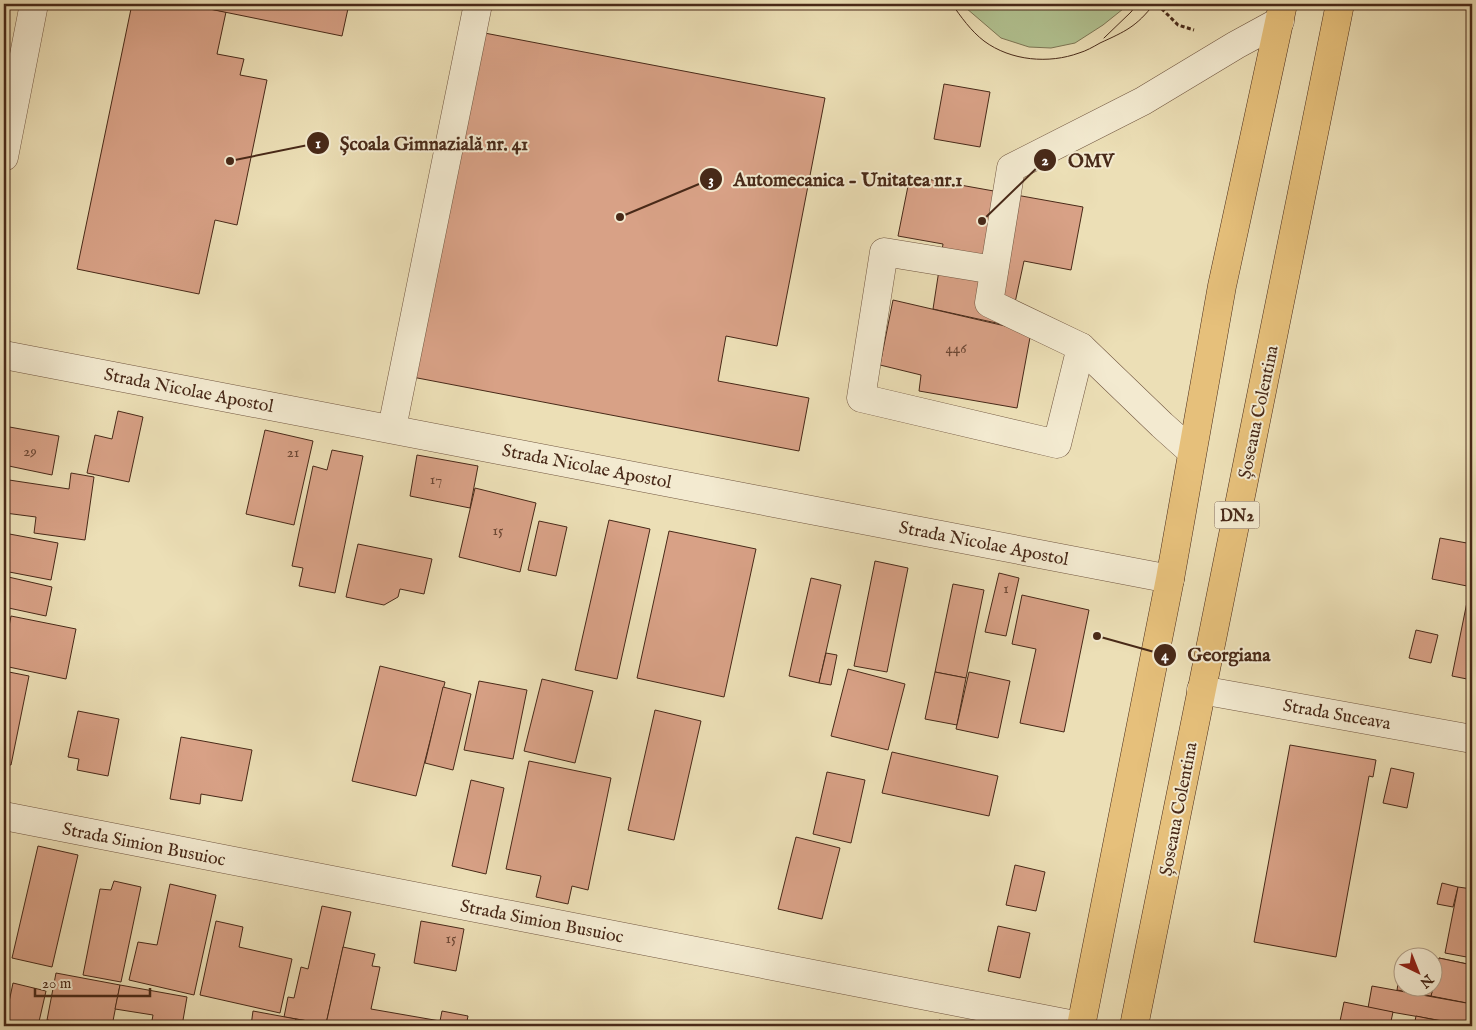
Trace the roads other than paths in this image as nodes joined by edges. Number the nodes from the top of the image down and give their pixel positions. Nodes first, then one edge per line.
1 (34, 4) edge
2 (478, 4) edge
3 (1340, 4) edge
4 (1281, 13) edge
5 (14, 54) edge
6 (4, 158) edge
7 (994, 270) junction
8 (1081, 347) junction
9 (4, 355) edge
10 (392, 428) junction
11 (1191, 451) junction
12 (1170, 579) junction
13 (1202, 690) junction
14 (1472, 739) edge
15 (4, 816) edge
16 (1081, 1026) edge
17 (1134, 1026) edge

1 - 5 street
2 - 10 street
3 - 13 main road, Șoseaua Colentina / DN2
4 - 7 street
4 - 11 main road
5 - 6 street
7 - 8 street
7 - 8 street
8 - 11 street
9 - 10 street, Strada Nicolae Apostol
10 - 12 street, Strada Nicolae Apostol
11 - 12 main road
12 - 16 main road
13 - 14 street, Strada Suceava
13 - 17 main road, Șoseaua Colentina / DN2
15 - 16 street, Strada Simion Busuioc

